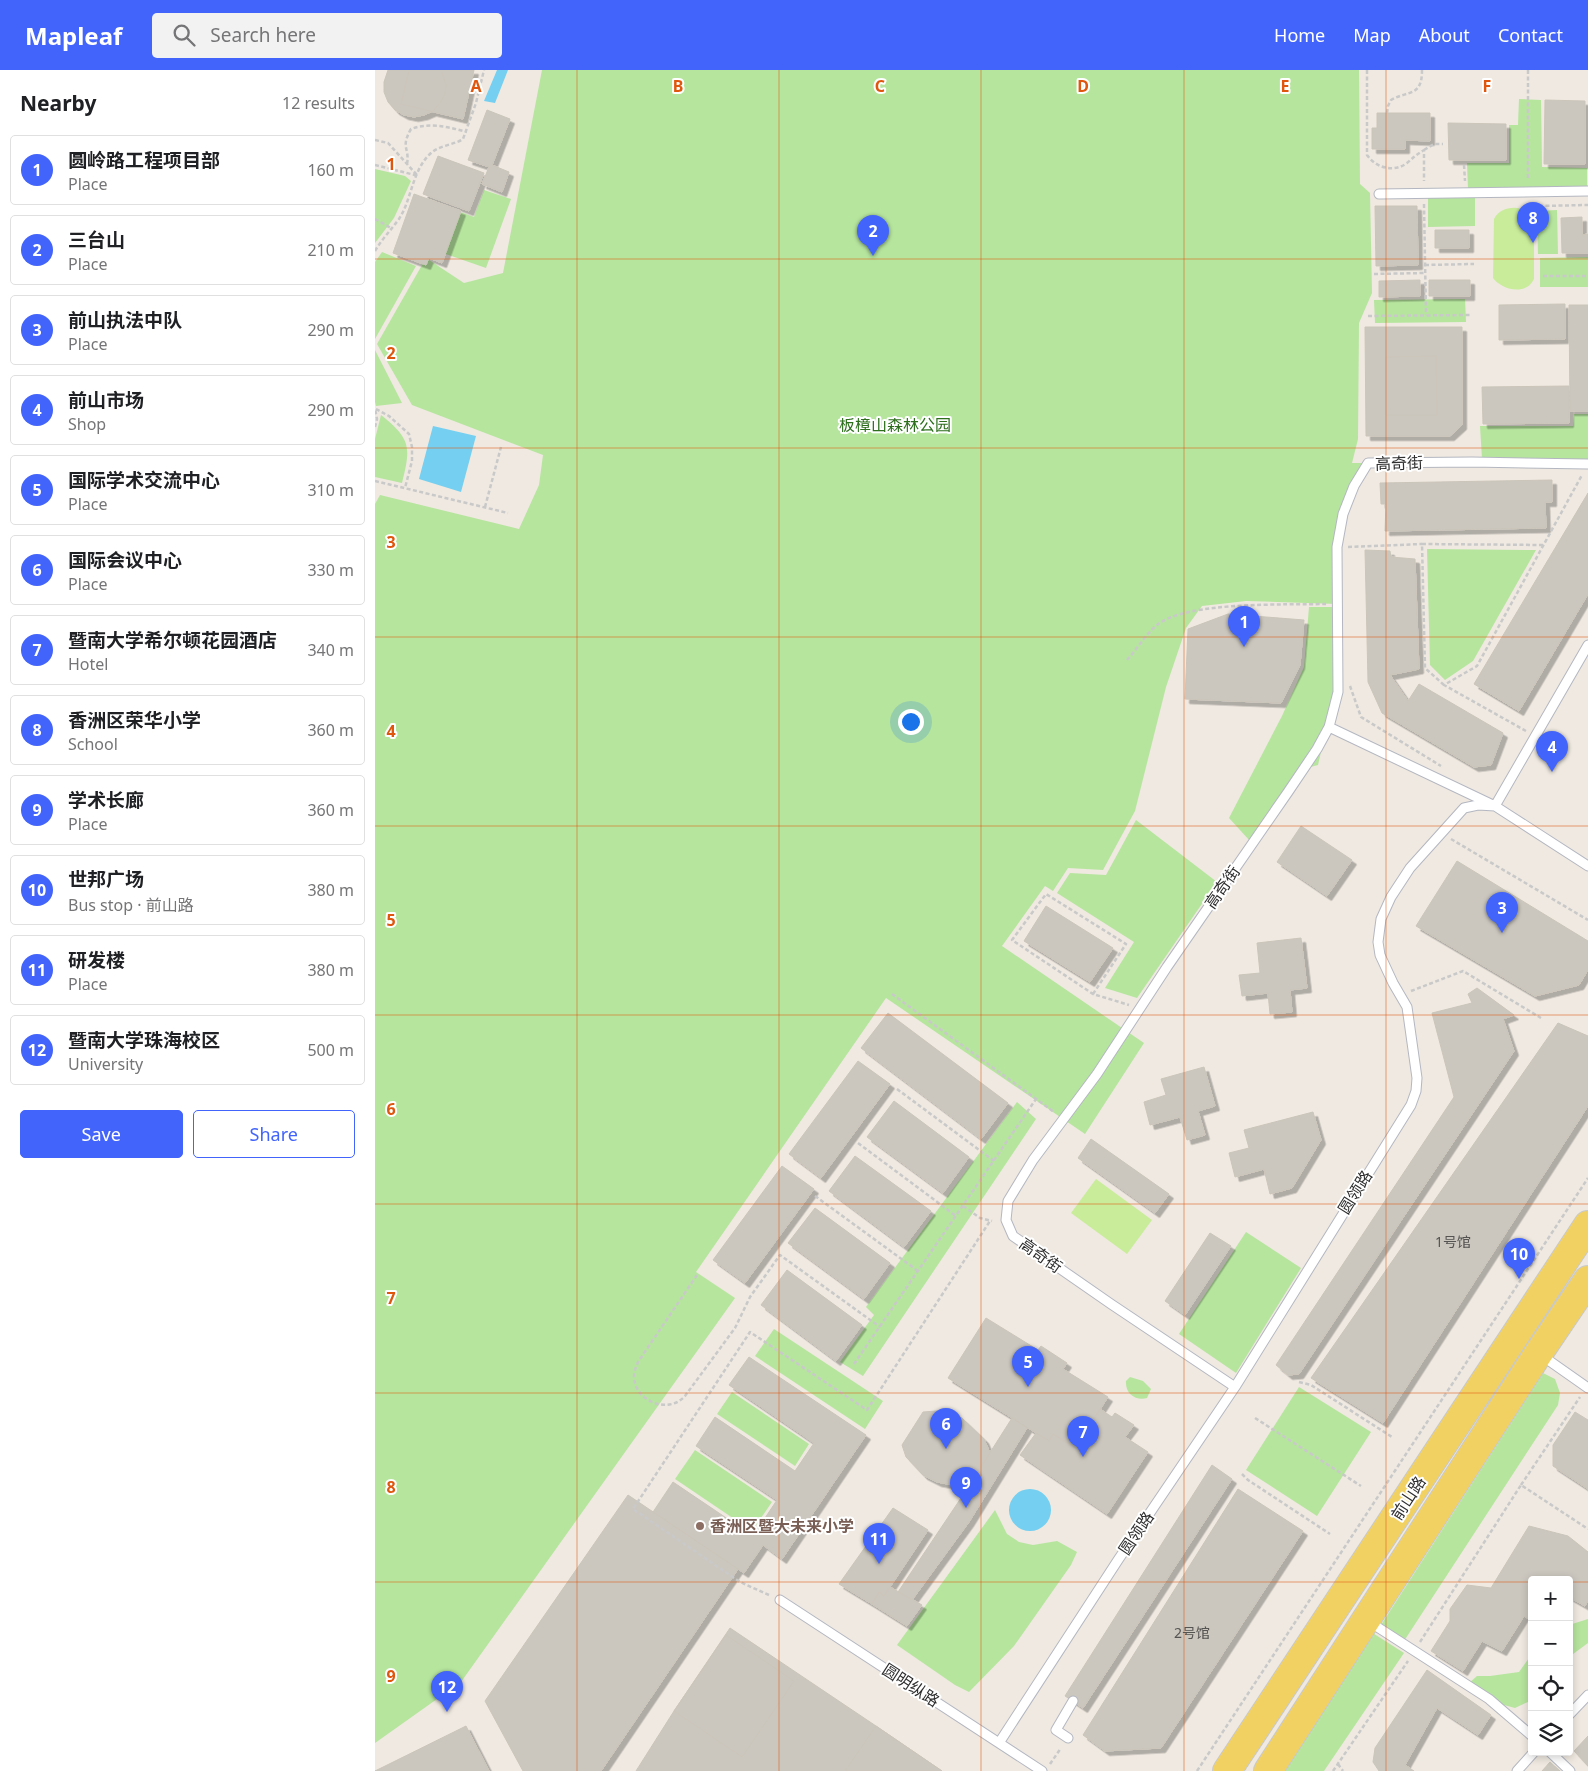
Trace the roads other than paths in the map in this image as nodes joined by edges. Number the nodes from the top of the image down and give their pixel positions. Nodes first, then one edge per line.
1 (1588, 191) edge
2 (1379, 194) dead end
3 (1588, 464) edge
4 (1588, 645) edge
5 (1329, 727) junction
6 (1495, 806) junction
7 (1588, 866) edge
8 (1588, 1225) edge
9 (1588, 1280) edge
10 (1538, 1354) junction
11 (1235, 1387) junction
12 (1587, 1387) edge
13 (780, 1600) road end
14 (1366, 1620) junction
15 (1588, 1695) edge
16 (1073, 1701) dead end
17 (1573, 1711) edge
18 (1528, 1733) edge
19 (1068, 1738) road end
20 (999, 1743) junction
21 (1530, 1756) edge
22 (1554, 1756) edge
23 (1043, 1771) edge
24 (1227, 1771) edge
25 (1268, 1771) edge
26 (1517, 1771) edge
27 (1569, 1771) edge

1 - 2 lane
3 - 5 lane, 高奇街
4 - 6 lane
5 - 6 lane
5 - 11 lane, 高奇街
6 - 7 lane
6 - 11 lane, 圆领路
8 - 24 main road, 前山路
9 - 10 main road, 前山路
10 - 12 lane
10 - 14 main road, 前山路
11 - 20 lane, 圆领路
13 - 20 lane, 圆明纵路
14 - 18 lane
14 - 25 main road, 前山路
15 - 17 lane
16 - 19 lane
20 - 23 lane, 圆明纵路
21 - 26 lane
22 - 27 lane

